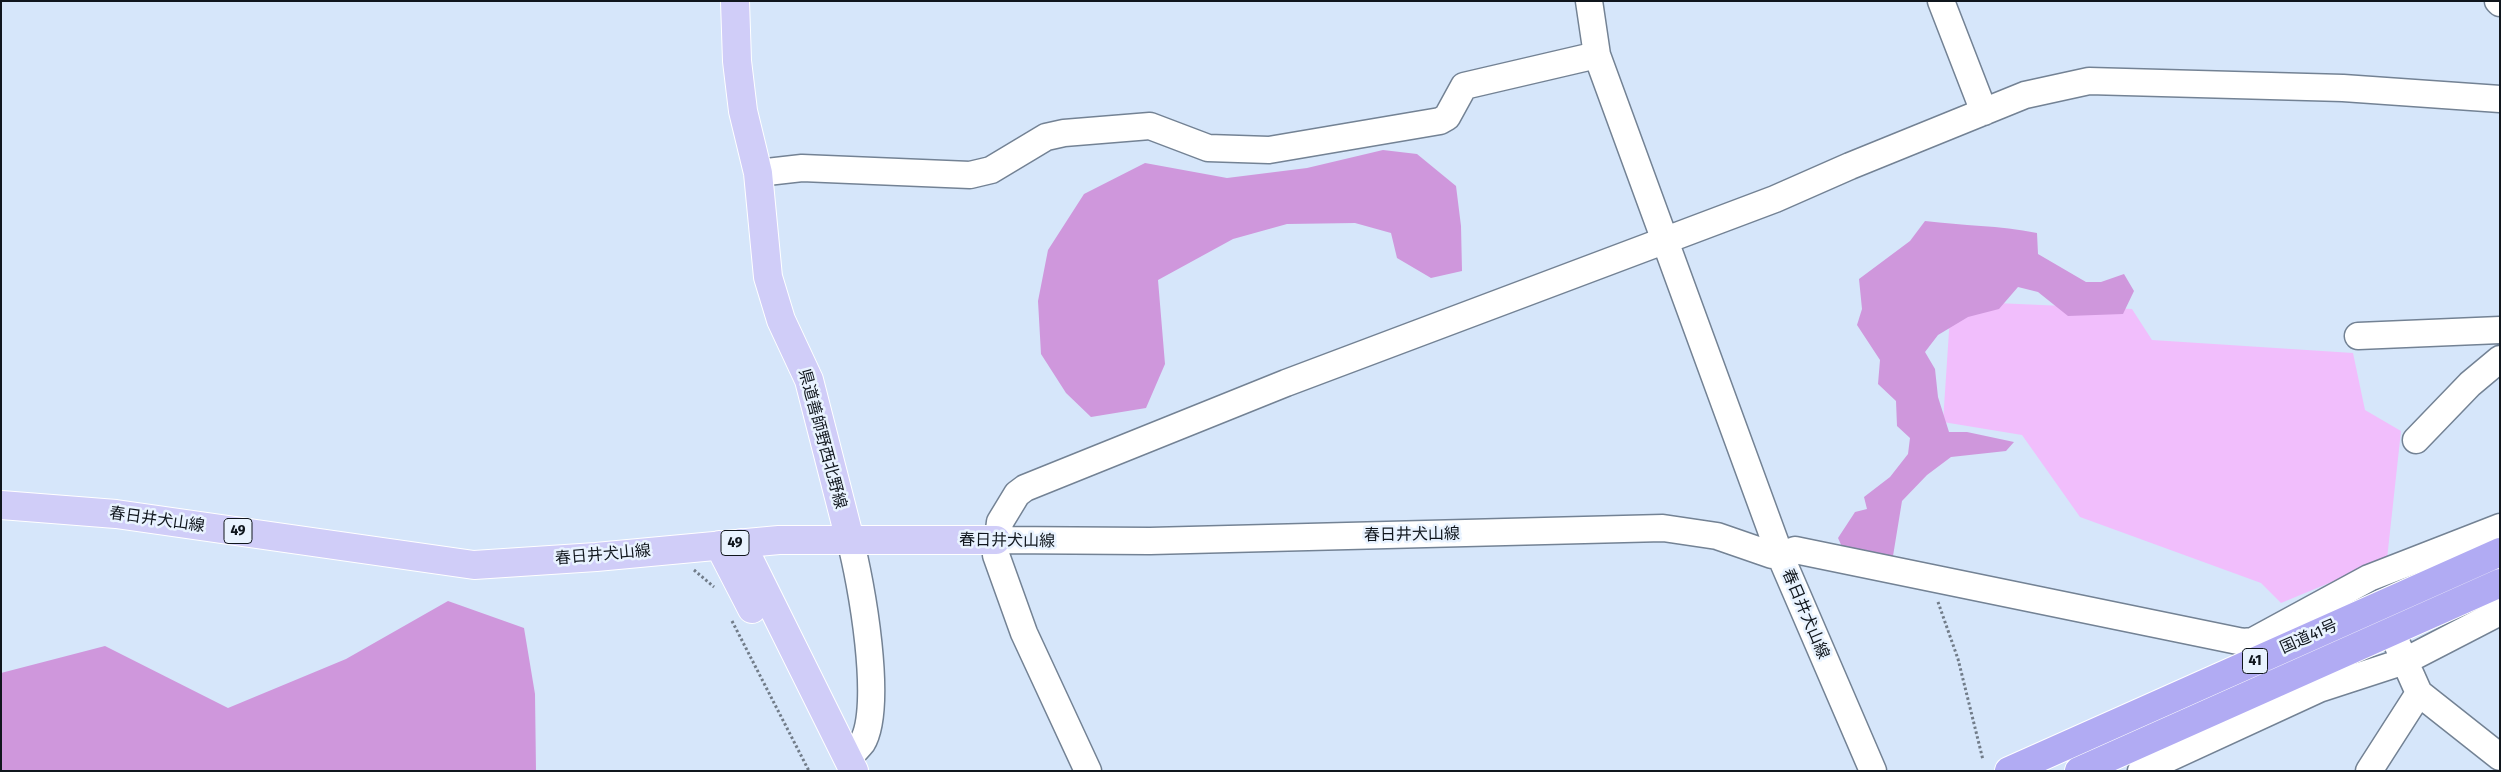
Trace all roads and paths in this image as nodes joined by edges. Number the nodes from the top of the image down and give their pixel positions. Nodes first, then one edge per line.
1 (735, 1) edge
2 (1589, 1) edge
3 (1941, 1) edge
4 (1597, 55) junction
5 (2500, 98) edge
6 (1984, 112) junction
7 (758, 173) junction
8 (1664, 240) junction
9 (2500, 330) edge
10 (2358, 336) dead end
11 (2500, 359) edge
12 (2416, 440) dead end
13 (1, 505) edge
14 (2500, 527) edge
15 (850, 540) junction
16 (996, 540) junction
17 (730, 544) junction
18 (677, 548) junction
19 (2500, 552) edge
20 (1780, 555) junction
21 (1930, 577) junction
22 (2500, 583) edge
23 (715, 588) dead end
24 (2500, 612) edge
25 (728, 613) dead end
26 (2401, 652) junction
27 (2419, 693) junction
28 (2500, 757) edge
29 (1983, 760) dead end
30 (846, 766) edge
31 (809, 771) edge
32 (1088, 771) edge
33 (1873, 771) edge
34 (2009, 771) edge
35 (2079, 771) edge
36 (2141, 771) edge
37 (2369, 771) edge

1 - 7 main road, 県道善師野西北野線
2 - 4 street
3 - 6 street
4 - 7 street
4 - 8 street
5 - 6 street
6 - 8 street
7 - 15 main road, 県道善師野西北野線
8 - 16 street
8 - 20 street
9 - 10 street
11 - 12 street
13 - 18 main road, 春日井犬山線 / 49
14 - 21 street
15 - 16 main road, 春日井犬山線 / 49
15 - 17 main road, 春日井犬山線 / 49
15 - 30 street, 県道善師野西北野線
16 - 20 street, 春日井犬山線 / 49
16 - 32 street
17 - 18 main road, 春日井犬山線 / 49
17 - 30 main road, 県道善師野西北野線
18 - 23 path
19 - 34 highway, 国道41号 / 41
20 - 21 street
20 - 33 street, 春日井犬山線
21 - 29 path
22 - 35 highway, 国道41号 / 41
24 - 26 street
25 - 31 path
26 - 27 street
26 - 36 street
27 - 28 street
27 - 37 street

